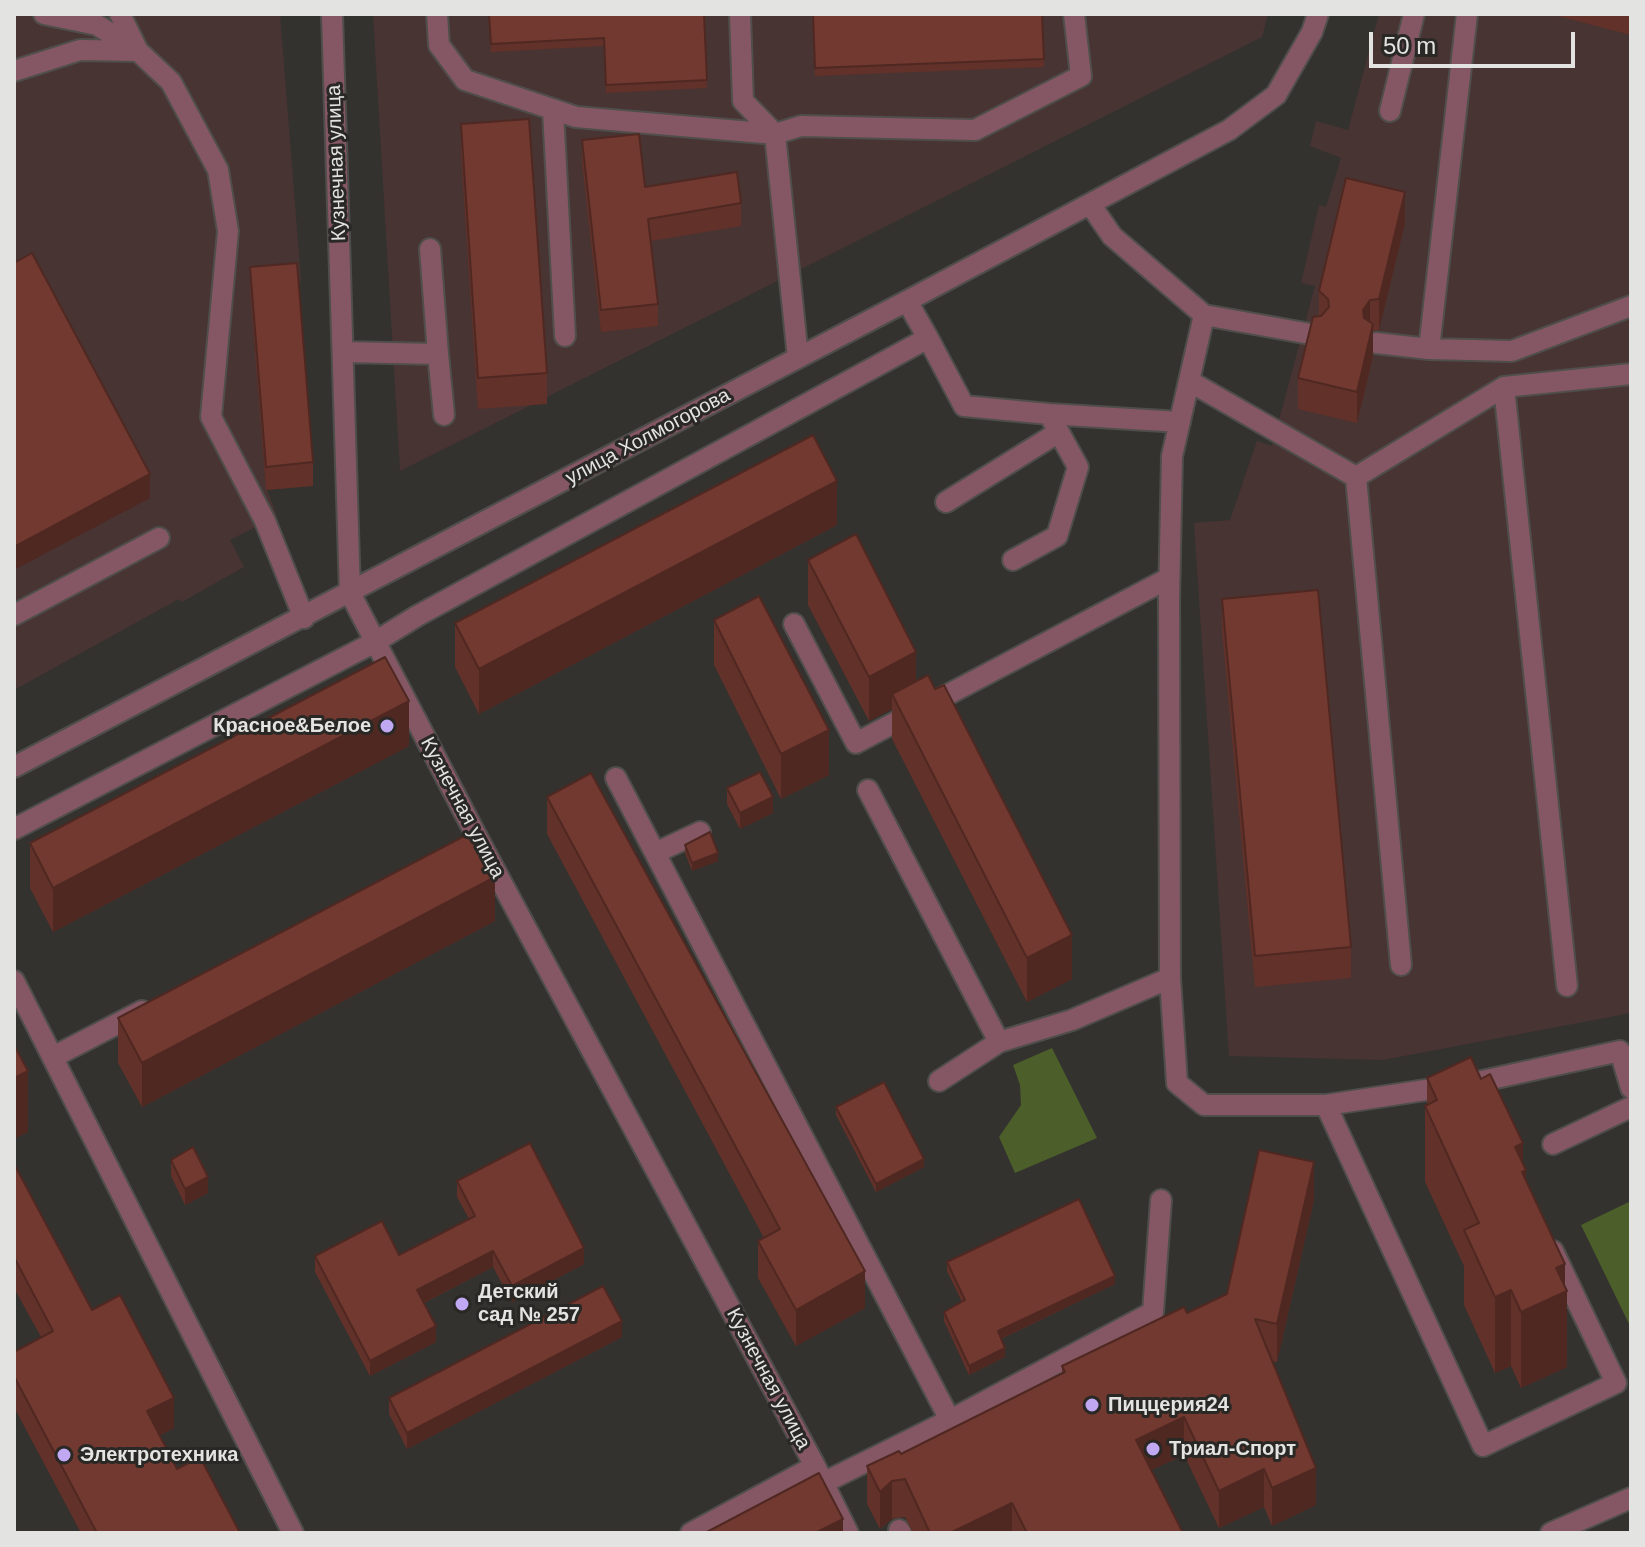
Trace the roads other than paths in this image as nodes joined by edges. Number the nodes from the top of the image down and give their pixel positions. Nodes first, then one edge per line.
1 (44, 14) edge
2 (120, 14) edge
3 (332, 14) edge
4 (437, 14) edge
5 (740, 14) edge
6 (1074, 14) edge
7 (1318, 14) edge
8 (1414, 14) edge
9 (1467, 14) edge
10 (138, 51) junction
11 (14, 71) edge
12 (553, 110) junction
13 (1390, 111) dead end
14 (775, 134) junction
15 (1090, 204) junction
16 (430, 249) dead end
17 (907, 301) junction
18 (1631, 306) edge
19 (1204, 315) junction
20 (1316, 335) edge
21 (565, 336) dead end
22 (928, 338) junction
23 (1376, 343) dead end
24 (1429, 349) junction
25 (343, 352) junction
26 (438, 354) junction
27 (798, 358) junction
28 (1631, 374) edge
29 (1189, 381) junction
30 (1504, 387) junction
31 (444, 415) dead end
32 (1180, 422) junction
33 (1054, 423) junction
34 (1356, 477) junction
35 (946, 502) dead end
36 (159, 538) dead end
37 (1013, 560) dead end
38 (1169, 578) junction
39 (350, 593) junction
40 (14, 615) edge
41 (304, 618) junction
42 (794, 624) dead end
43 (375, 642) junction
44 (14, 767) edge
45 (616, 778) dead end
46 (868, 790) dead end
47 (14, 829) edge
48 (700, 832) dead end
49 (476, 835) junction
50 (456, 845) edge
51 (655, 853) junction
52 (1401, 965) dead end
53 (1170, 978) junction
54 (14, 981) edge
55 (1567, 986) dead end
56 (163, 1000) edge
57 (999, 1042) junction
58 (1625, 1049) edge
59 (53, 1057) junction
60 (939, 1081) dead end
61 (1631, 1088) edge
62 (1326, 1105) junction
63 (1631, 1107) edge
64 (1553, 1144) dead end
65 (1161, 1200) dead end
66 (1546, 1236) edge
67 (950, 1420) junction
68 (819, 1474) junction
69 (1630, 1502) edge
70 (293, 1533) edge
71 (691, 1533) edge
72 (848, 1533) edge
73 (1551, 1533) edge

1 - 10 street
2 - 10 street
3 - 25 street, Кузнечная улица
4 - 12 street
5 - 14 street
6 - 14 street
7 - 15 street, улица Холмогорова
8 - 13 street
9 - 24 street
10 - 11 street
10 - 41 street
12 - 14 street
12 - 21 street
14 - 27 street
15 - 17 street, улица Холмогорова
15 - 19 street
16 - 26 street
17 - 22 street
17 - 27 street, улица Холмогорова
18 - 24 street
19 - 20 street
19 - 29 street
22 - 33 street
22 - 43 street
23 - 24 street
25 - 26 street
25 - 39 street, Кузнечная улица
26 - 31 street
27 - 39 street, улица Холмогорова
28 - 30 street
29 - 32 street
29 - 34 street
30 - 34 street
30 - 55 street
32 - 33 street
32 - 38 street
33 - 35 street
33 - 37 street
34 - 52 street
36 - 40 street
38 - 42 street
38 - 53 street
39 - 41 street, улица Холмогорова
39 - 43 street, Кузнечная улица
41 - 44 street, улица Холмогорова
43 - 47 street
43 - 49 street, Кузнечная улица
45 - 51 street
46 - 57 street
48 - 51 street
49 - 50 street
49 - 68 street, Кузнечная улица
51 - 67 street
53 - 57 street
53 - 62 street
54 - 59 street
56 - 59 street
57 - 60 street
58 - 61 street
58 - 62 street
59 - 70 street
62 - 66 street
63 - 64 street
65 - 67 street
67 - 68 street
68 - 71 street
68 - 72 street, Кузнечная улица
69 - 73 street

